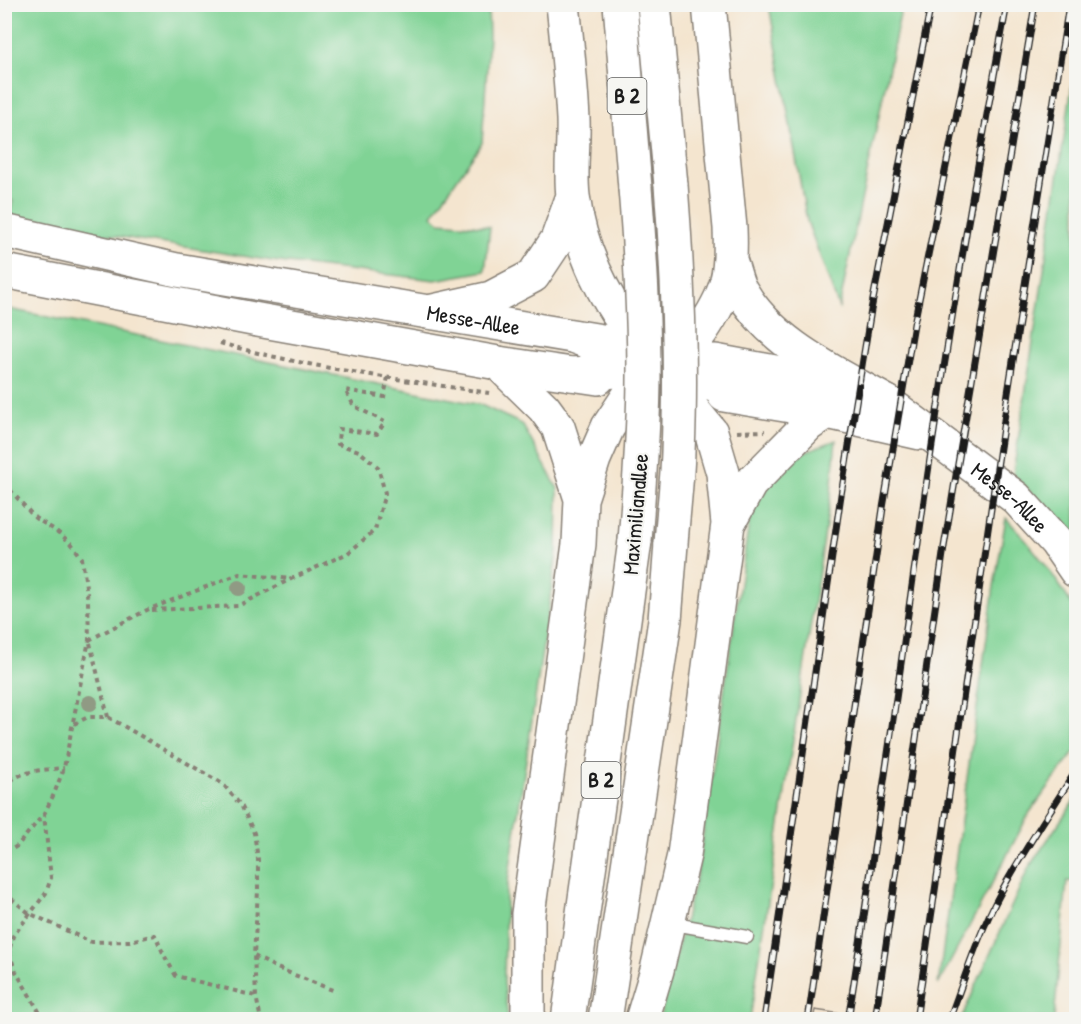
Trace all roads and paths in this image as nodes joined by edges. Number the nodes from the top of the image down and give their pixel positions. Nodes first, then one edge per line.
1 (563, 4) edge
2 (620, 4) edge
3 (654, 4) edge
4 (709, 4) edge
5 (573, 196) junction
6 (4, 231) edge
7 (731, 263) junction
8 (4, 271) edge
9 (428, 312) junction
10 (217, 342) dead end
11 (661, 369) junction
12 (388, 377) junction
13 (494, 378) junction
14 (887, 402) junction
15 (827, 412) junction
16 (770, 431) dead end
17 (730, 432) dead end
18 (931, 435) junction
19 (4, 453) edge
20 (4, 482) edge
21 (581, 499) junction
22 (728, 524) junction
23 (1077, 571) edge
24 (291, 579) junction
25 (147, 610) junction
26 (89, 640) junction
27 (108, 717) junction
28 (73, 724) junction
29 (64, 768) junction
30 (4, 787) edge
31 (44, 814) junction
32 (4, 854) edge
33 (4, 893) edge
34 (29, 913) junction
35 (668, 923) junction
36 (747, 937) dead end
37 (254, 956) junction
38 (335, 991) dead end
39 (256, 996) junction
40 (44, 1020) edge
41 (261, 1020) edge
42 (528, 1020) edge
43 (568, 1020) edge
44 (605, 1020) edge
45 (642, 1020) edge

1 - 5 main road
2 - 43 main road, Maximilianallee / B 2, bridge
3 - 44 main road, Maximilianallee / B 2, bridge
4 - 7 main road
5 - 9 main road
5 - 11 main road
6 - 9 main road, Messe-Allee
7 - 11 main road
7 - 14 main road
8 - 13 main road, Messe-Allee
9 - 11 main road, Messe-Allee
10 - 12 path
11 - 13 main road, Messe-Allee
11 - 14 main road, Messe-Allee
11 - 15 main road, Messe-Allee
11 - 21 main road
11 - 22 main road
12 - 13 path
12 - 24 path
13 - 21 main road
14 - 18 main road, Messe-Allee
15 - 18 main road, Messe-Allee
15 - 22 main road
16 - 17 path
18 - 23 main road, Messe-Allee
19 - 20 path
20 - 26 path
21 - 42 main road
22 - 35 main road
24 - 25 path
24 - 25 path
25 - 26 path
26 - 27 path
26 - 28 path
27 - 28 path
27 - 37 path
28 - 29 path
29 - 30 path
29 - 31 path
31 - 32 path
31 - 34 path
33 - 34 path
34 - 39 path
34 - 40 path
35 - 36 lane
35 - 45 main road
37 - 38 path
37 - 39 path
39 - 41 path

